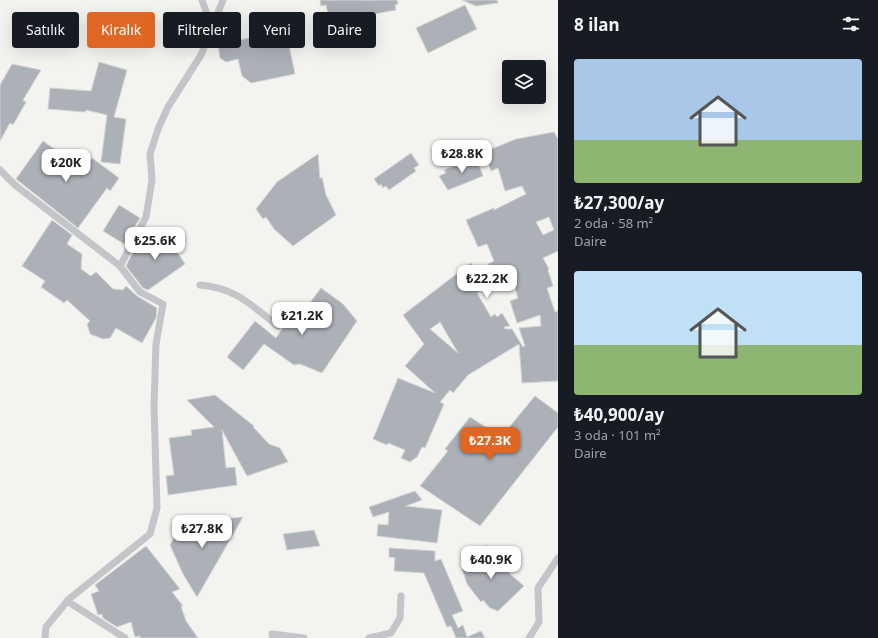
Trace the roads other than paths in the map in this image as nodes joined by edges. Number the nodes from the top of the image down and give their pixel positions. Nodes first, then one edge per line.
1 (202, 0) edge
2 (223, 0) edge
3 (206, 12) edge
4 (218, 12) edge
5 (205, 48) edge
6 (0, 170) edge
7 (120, 266) junction
8 (200, 285) dead end
9 (278, 326) dead end
10 (558, 558) edge
11 (401, 596) dead end
12 (67, 601) junction
13 (45, 638) edge
14 (125, 638) edge
15 (273, 638) edge
16 (304, 638) edge
17 (369, 638) edge
18 (529, 638) edge

1 - 3 street
2 - 4 street
5 - 7 street
6 - 7 street
7 - 12 street
8 - 9 street
10 - 18 street
11 - 17 street
12 - 13 street
12 - 14 street
15 - 16 street

